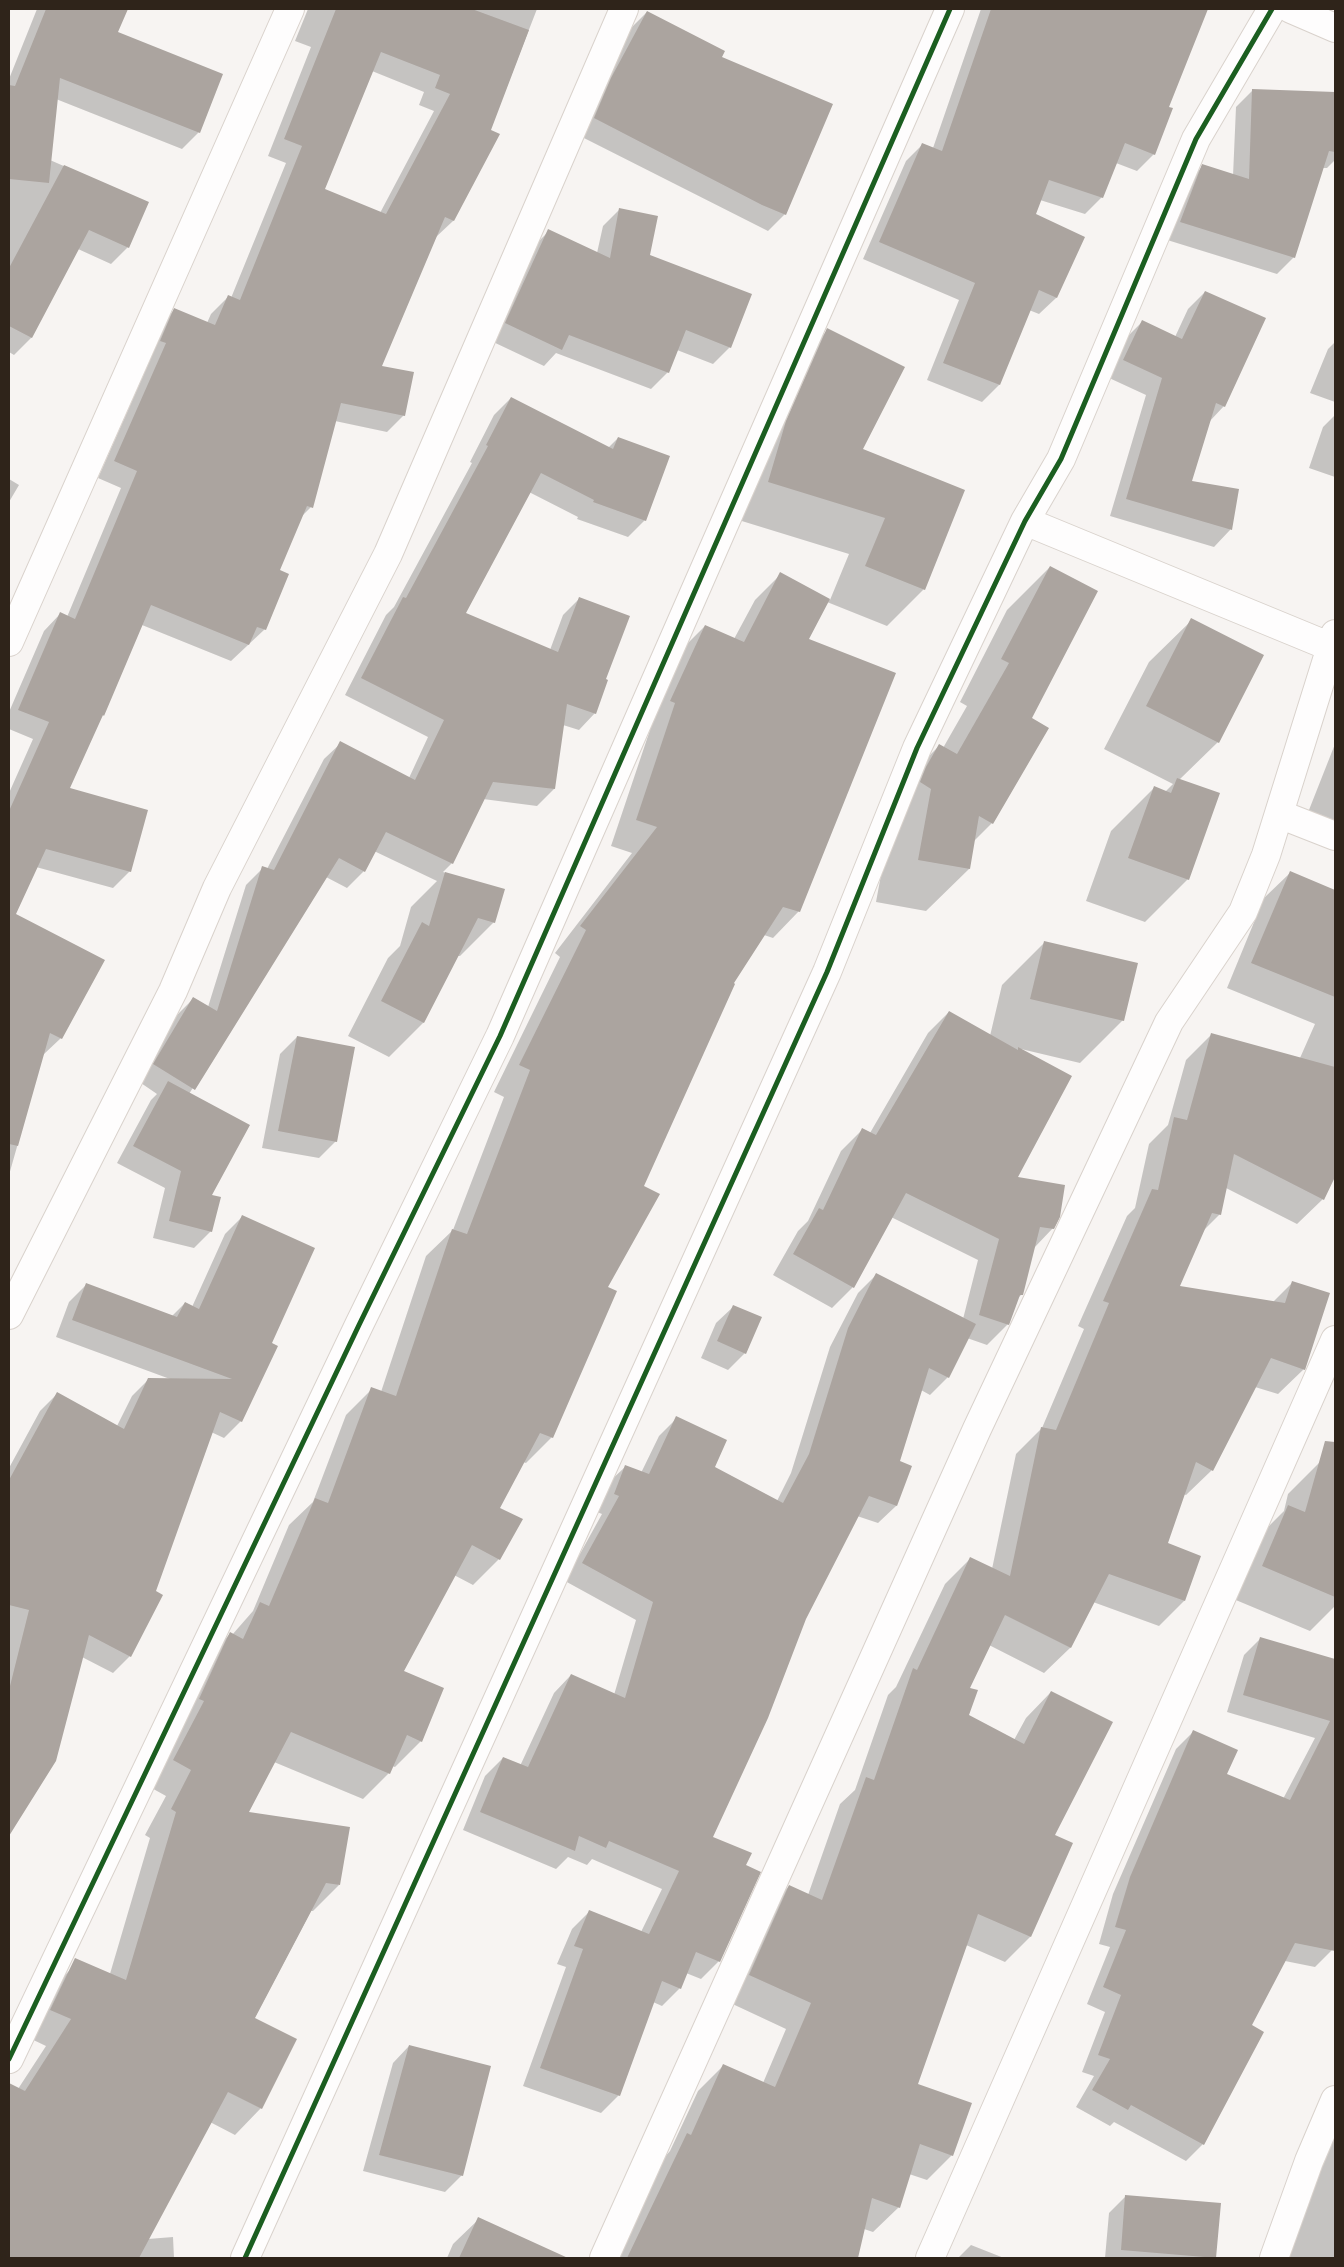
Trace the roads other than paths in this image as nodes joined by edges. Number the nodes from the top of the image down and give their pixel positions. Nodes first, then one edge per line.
1 (290, 9) edge
2 (624, 9) edge
3 (950, 9) edge
4 (1272, 9) edge
5 (1291, 9) edge
6 (1335, 28) edge
7 (1024, 521) junction
8 (1333, 641) edge
9 (9, 642) edge
10 (1278, 814) junction
11 (1335, 836) edge
12 (9, 1315) edge
13 (1335, 1340) edge
14 (9, 2059) edge
15 (1335, 2100) edge
16 (245, 2258) edge
17 (604, 2258) edge
18 (930, 2258) edge
19 (1274, 2258) edge

1 - 9 street
2 - 12 street
3 - 14 street
4 - 7 street
5 - 6 street
7 - 8 street
7 - 16 street
8 - 10 street
10 - 11 street
10 - 17 street
13 - 18 street
15 - 19 street

